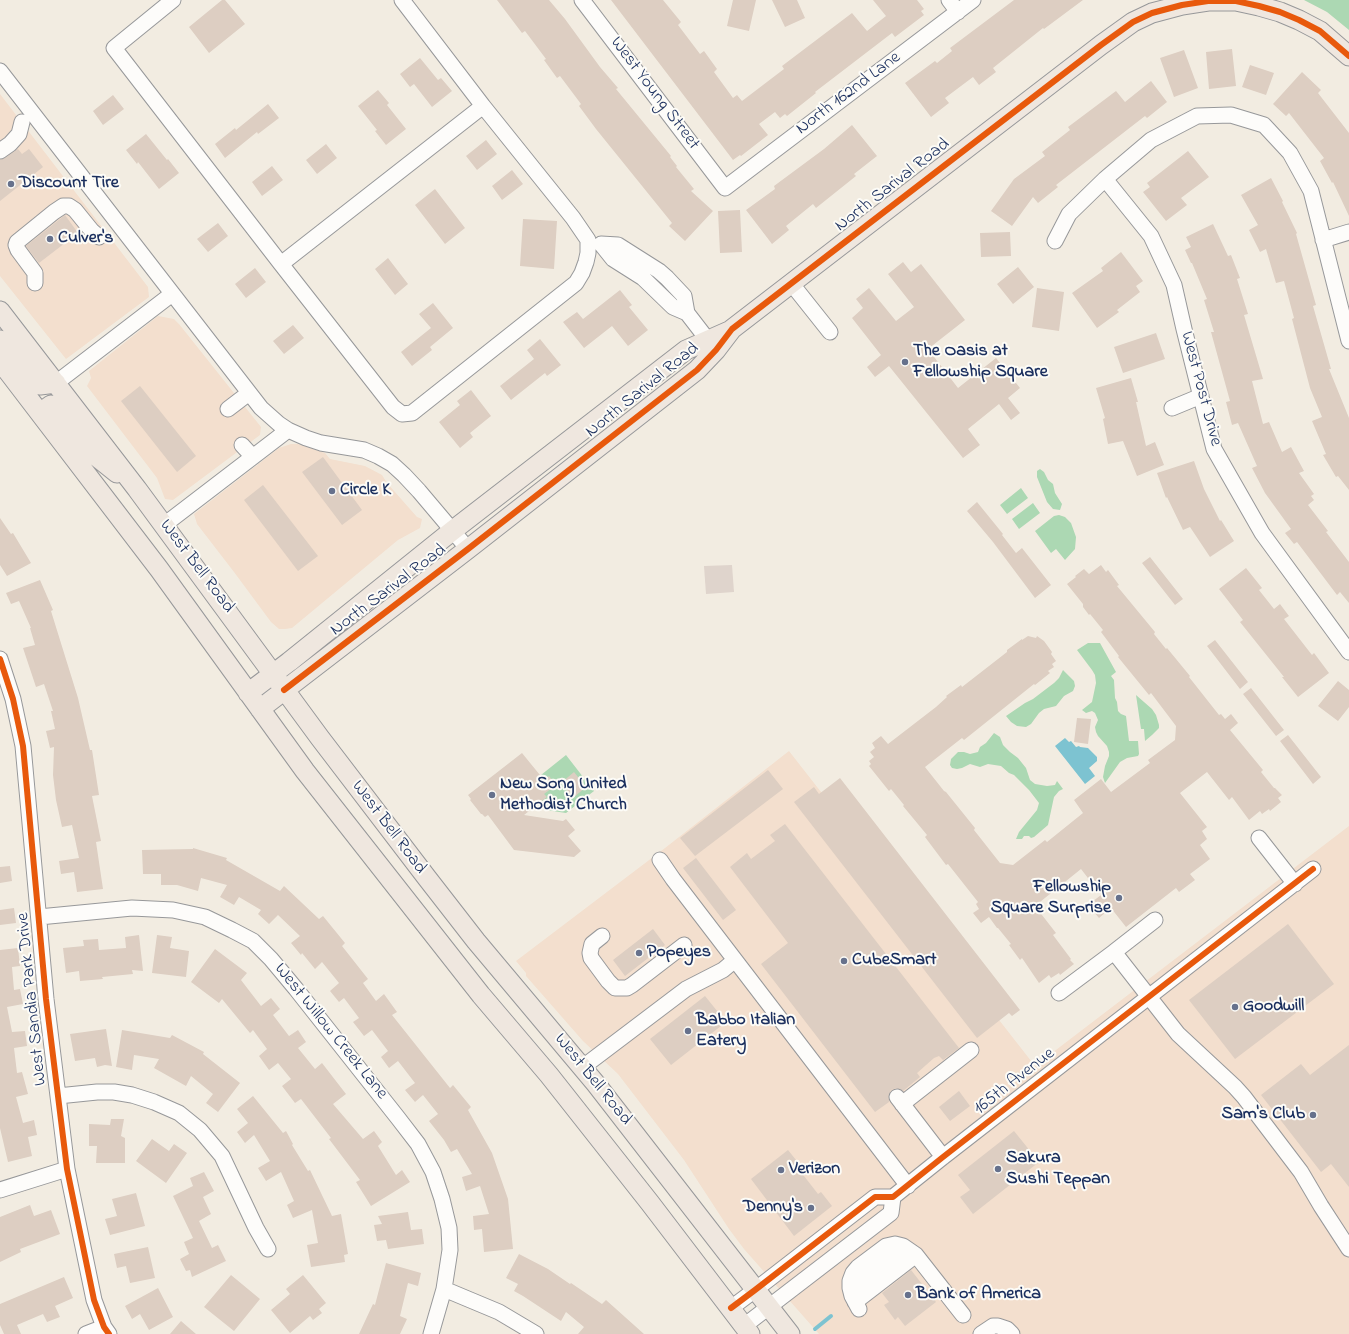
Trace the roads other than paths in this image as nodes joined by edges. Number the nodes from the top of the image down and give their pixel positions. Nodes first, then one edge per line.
1 (173, 0) edge
2 (402, 0) edge
3 (582, 0) edge
4 (949, 0) edge
5 (973, 0) edge
6 (157, 4) edge
7 (958, 12) junction
8 (1349, 56) edge
9 (0, 71) edge
10 (483, 106) junction
11 (22, 122) dead end
12 (0, 151) edge
13 (1105, 179) junction
14 (726, 188) joint
15 (1349, 232) edge
16 (99, 237) dead end
17 (1324, 240) junction
18 (594, 242) junction
19 (1055, 242) dead end
20 (281, 264) junction
21 (35, 283) dead end
22 (791, 284) junction
23 (172, 294) junction
24 (0, 311) edge
25 (830, 332) dead end
26 (0, 340) edge
27 (1349, 341) edge
28 (712, 345) junction
29 (0, 361) edge
30 (56, 383) junction
31 (249, 393) junction
32 (1201, 396) junction
33 (1172, 408) dead end
34 (228, 409) dead end
35 (40, 413) junction
36 (288, 430) junction
37 (242, 445) dead end
38 (253, 457) junction
39 (137, 489) junction
40 (164, 525) junction
41 (452, 531) junction
42 (468, 549) junction
43 (1349, 652) edge
44 (0, 659) edge
45 (273, 674) junction
46 (284, 690) junction
47 (248, 693) junction
48 (260, 709) junction
49 (1259, 838) dead end
50 (660, 860) dead end
51 (1313, 869) dead end
52 (1295, 884) junction
53 (39, 917) junction
54 (1155, 920) dead end
55 (602, 936) dead end
56 (684, 945) dead end
57 (1114, 952) junction
58 (735, 960) junction
59 (504, 975) junction
60 (1059, 992) dead end
61 (481, 995) junction
62 (1149, 996) junction
63 (972, 1050) dead end
64 (583, 1067) junction
65 (58, 1096) junction
66 (943, 1157) junction
67 (67, 1169) junction
68 (908, 1186) junction
69 (0, 1190) edge
70 (893, 1197) junction
71 (268, 1249) dead end
72 (1349, 1249) edge
73 (444, 1289) junction
74 (755, 1290) junction
75 (854, 1299) dead end
76 (769, 1307) junction
77 (730, 1308) junction
78 (963, 1315) dead end
79 (107, 1330) edge
80 (747, 1330) edge
81 (988, 1332) edge
82 (86, 1334) edge
83 (430, 1334) edge
84 (536, 1334) edge
85 (790, 1334) edge
86 (1012, 1334) edge

1 - 6 street
2 - 10 street
3 - 14 street, West Young Street
4 - 7 street
5 - 7 street, North 162nd Lane
6 - 20 street
7 - 14 street, North 162nd Lane
8 - 22 main road, North Sarival Road
9 - 23 street
10 - 18 street
10 - 20 street
11 - 12 street
13 - 17 street
13 - 19 street
13 - 32 street, West Post Drive
15 - 17 street
16 - 21 street
17 - 27 street
18 - 20 street
18 - 28 street
22 - 25 street
22 - 28 main road, North Sarival Road
23 - 30 street
23 - 31 street
24 - 30 main road, West Bell Road
26 - 30 main road
28 - 41 main road, North Sarival Road
28 - 42 main road, North Sarival Road
29 - 35 main road, West Bell Road
30 - 39 main road, West Bell Road
31 - 34 street
31 - 36 street
32 - 33 street
32 - 43 street, West Post Drive
35 - 39 main road
35 - 47 main road, West Bell Road
36 - 38 street
36 - 41 street
37 - 38 street
38 - 40 street
39 - 40 main road, West Bell Road
40 - 45 main road, West Bell Road
41 - 42 street
41 - 45 main road, North Sarival Road
42 - 46 main road, North Sarival Road
44 - 53 street, West Sandia Park Drive
45 - 46 main road, West Bell Road
45 - 47 main road, North Sarival Road
46 - 48 main road, North Sarival Road
46 - 59 main road, West Bell Road
47 - 48 main road, West Bell Road
48 - 61 main road, West Bell Road
49 - 52 street
50 - 58 street
51 - 52 street, 165th Avenue
52 - 62 street, 165th Avenue
53 - 65 street, West Sandia Park Drive
53 - 73 street, West Willow Creek Lane
54 - 57 street
55 - 56 street
57 - 60 street
57 - 62 street
58 - 64 street
58 - 68 street
59 - 61 main road
59 - 64 main road, West Bell Road
61 - 77 main road, West Bell Road
62 - 66 street, 165th Avenue
62 - 72 street
63 - 66 street
64 - 74 main road, West Bell Road
65 - 67 street, West Sandia Park Drive
65 - 71 street
66 - 68 street, 165th Avenue
67 - 69 street
67 - 79 street, West Sandia Park Drive
68 - 70 street, 165th Avenue
70 - 74 street
70 - 76 street
73 - 83 street, West Willow Creek Lane
73 - 84 street
74 - 76 main road, West Bell Road
74 - 77 street
75 - 78 street
76 - 80 street
76 - 85 main road, West Bell Road
77 - 80 main road, West Bell Road
79 - 82 street
81 - 86 street

